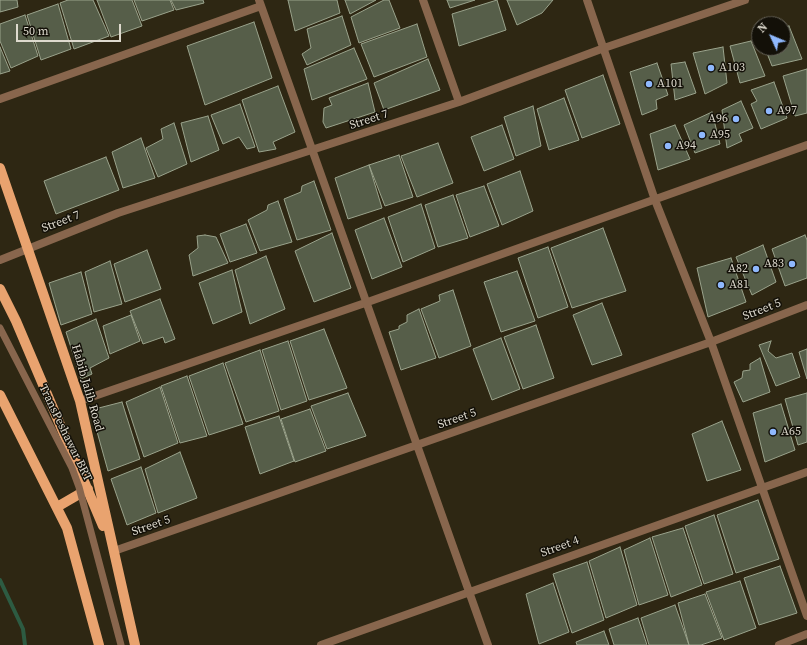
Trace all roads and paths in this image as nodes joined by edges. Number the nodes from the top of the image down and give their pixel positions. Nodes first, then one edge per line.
1 (423, 0) edge
2 (587, 0) edge
3 (745, 0) edge
4 (260, 3) edge
5 (604, 48) junction
6 (0, 99) edge
7 (459, 102) junction
8 (807, 145) edge
9 (312, 151) junction
10 (0, 168) edge
11 (655, 200) junction
12 (29, 248) junction
13 (0, 260) edge
14 (0, 290) edge
15 (365, 303) junction
16 (807, 305) edge
17 (0, 328) edge
18 (712, 342) junction
19 (0, 395) edge
20 (80, 401) junction
21 (417, 446) junction
22 (807, 472) edge
23 (762, 488) junction
24 (88, 489) junction
25 (57, 507) junction
26 (114, 551) junction
27 (470, 591) junction
28 (807, 616) edge
29 (807, 634) edge
30 (99, 645) edge
31 (121, 645) edge
32 (135, 645) edge
33 (320, 645) edge
34 (488, 645) edge
35 (779, 645) edge

1 - 7 street
2 - 5 street
3 - 5 street, Street 7
4 - 6 street
4 - 9 street
5 - 7 street, Street 7
5 - 11 street
7 - 9 street, Street 7
8 - 11 street
9 - 12 street, Street 7
9 - 15 street
10 - 12 main road, Habib Jalib Road
11 - 15 street
11 - 18 street
12 - 13 street, Street 7
12 - 20 main road, Habib Jalib Road
14 - 24 main road
15 - 20 street
15 - 21 street
16 - 18 street, Street 5
17 - 31 lane, TransPeshawar BRT, bridge
18 - 21 street, Street 5
18 - 23 street
19 - 25 main road
20 - 26 main road, Habib Jalib Road
21 - 26 street, Street 5
21 - 27 street
22 - 23 street, Street 4
23 - 27 street, Street 4
23 - 28 street
24 - 25 main road
24 - 26 main road
25 - 30 main road
26 - 32 main road, Habib Jalib Road
27 - 33 street, Street 4
27 - 34 street
29 - 35 street

